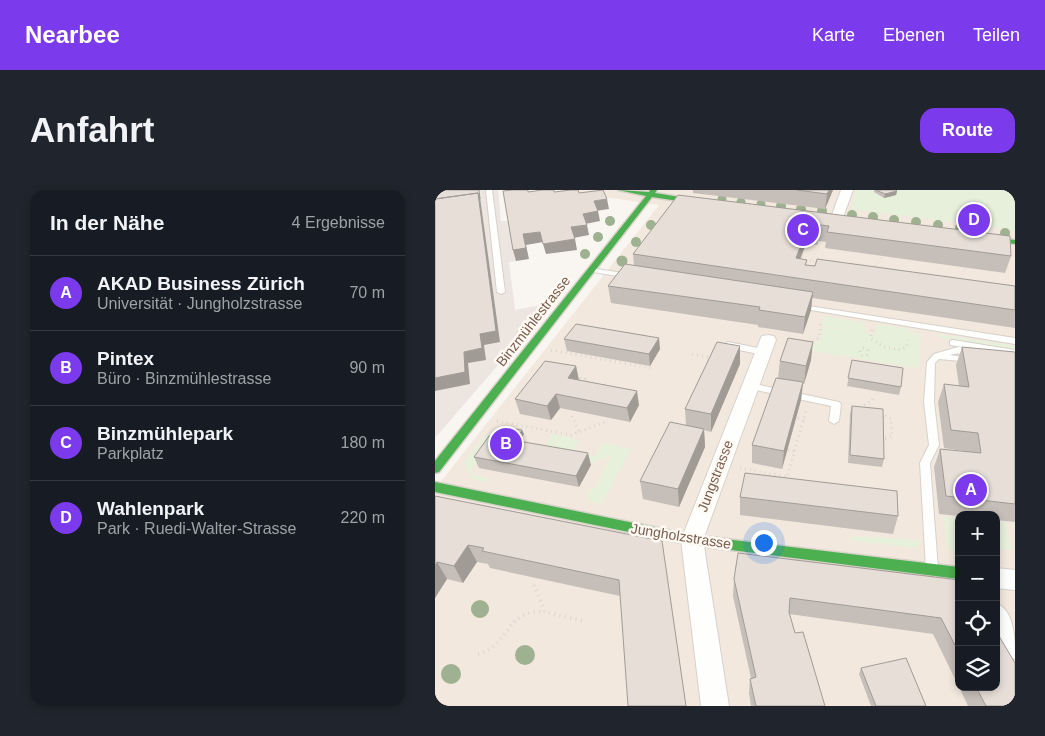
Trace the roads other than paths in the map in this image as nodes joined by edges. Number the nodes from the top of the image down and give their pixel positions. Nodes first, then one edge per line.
1 (489, 190) edge
2 (621, 190) edge
3 (847, 190) edge
4 (652, 192) edge
5 (723, 205) edge
6 (832, 220) joint
7 (851, 222) edge
8 (965, 236) edge
9 (1015, 242) edge
10 (593, 270) junction
11 (643, 278) edge
12 (501, 292) dead end
13 (788, 303) edge
14 (1015, 341) edge
15 (953, 344) dead end
16 (728, 345) edge
17 (766, 346) joint
18 (1015, 353) edge
19 (937, 356) junction
20 (999, 356) edge
21 (982, 361) edge
22 (750, 386) junction
23 (834, 421) dead end
24 (435, 469) edge
25 (435, 488) edge
26 (692, 540) junction
27 (932, 569) junction
28 (955, 572) edge
29 (1000, 578) edge
30 (1015, 580) edge
31 (1000, 621) edge
32 (1015, 646) edge
33 (715, 706) edge

1 - 12 lane
2 - 4 street
3 - 6 street
4 - 5 street
4 - 10 street, Binzmühlestrasse
6 - 7 street
8 - 9 street
10 - 11 lane
10 - 24 street, Binzmühlestrasse
13 - 14 lane
15 - 18 lane
16 - 17 lane
17 - 22 street, Jungstrasse
19 - 20 lane
19 - 21 lane
19 - 27 lane
22 - 23 lane
22 - 26 street, Jungstrasse
25 - 26 street, Jungholzstrasse
26 - 27 street, Jungholzstrasse
26 - 33 street, Jungstrasse
27 - 28 street, Jungholzstrasse
29 - 30 street
31 - 32 street

